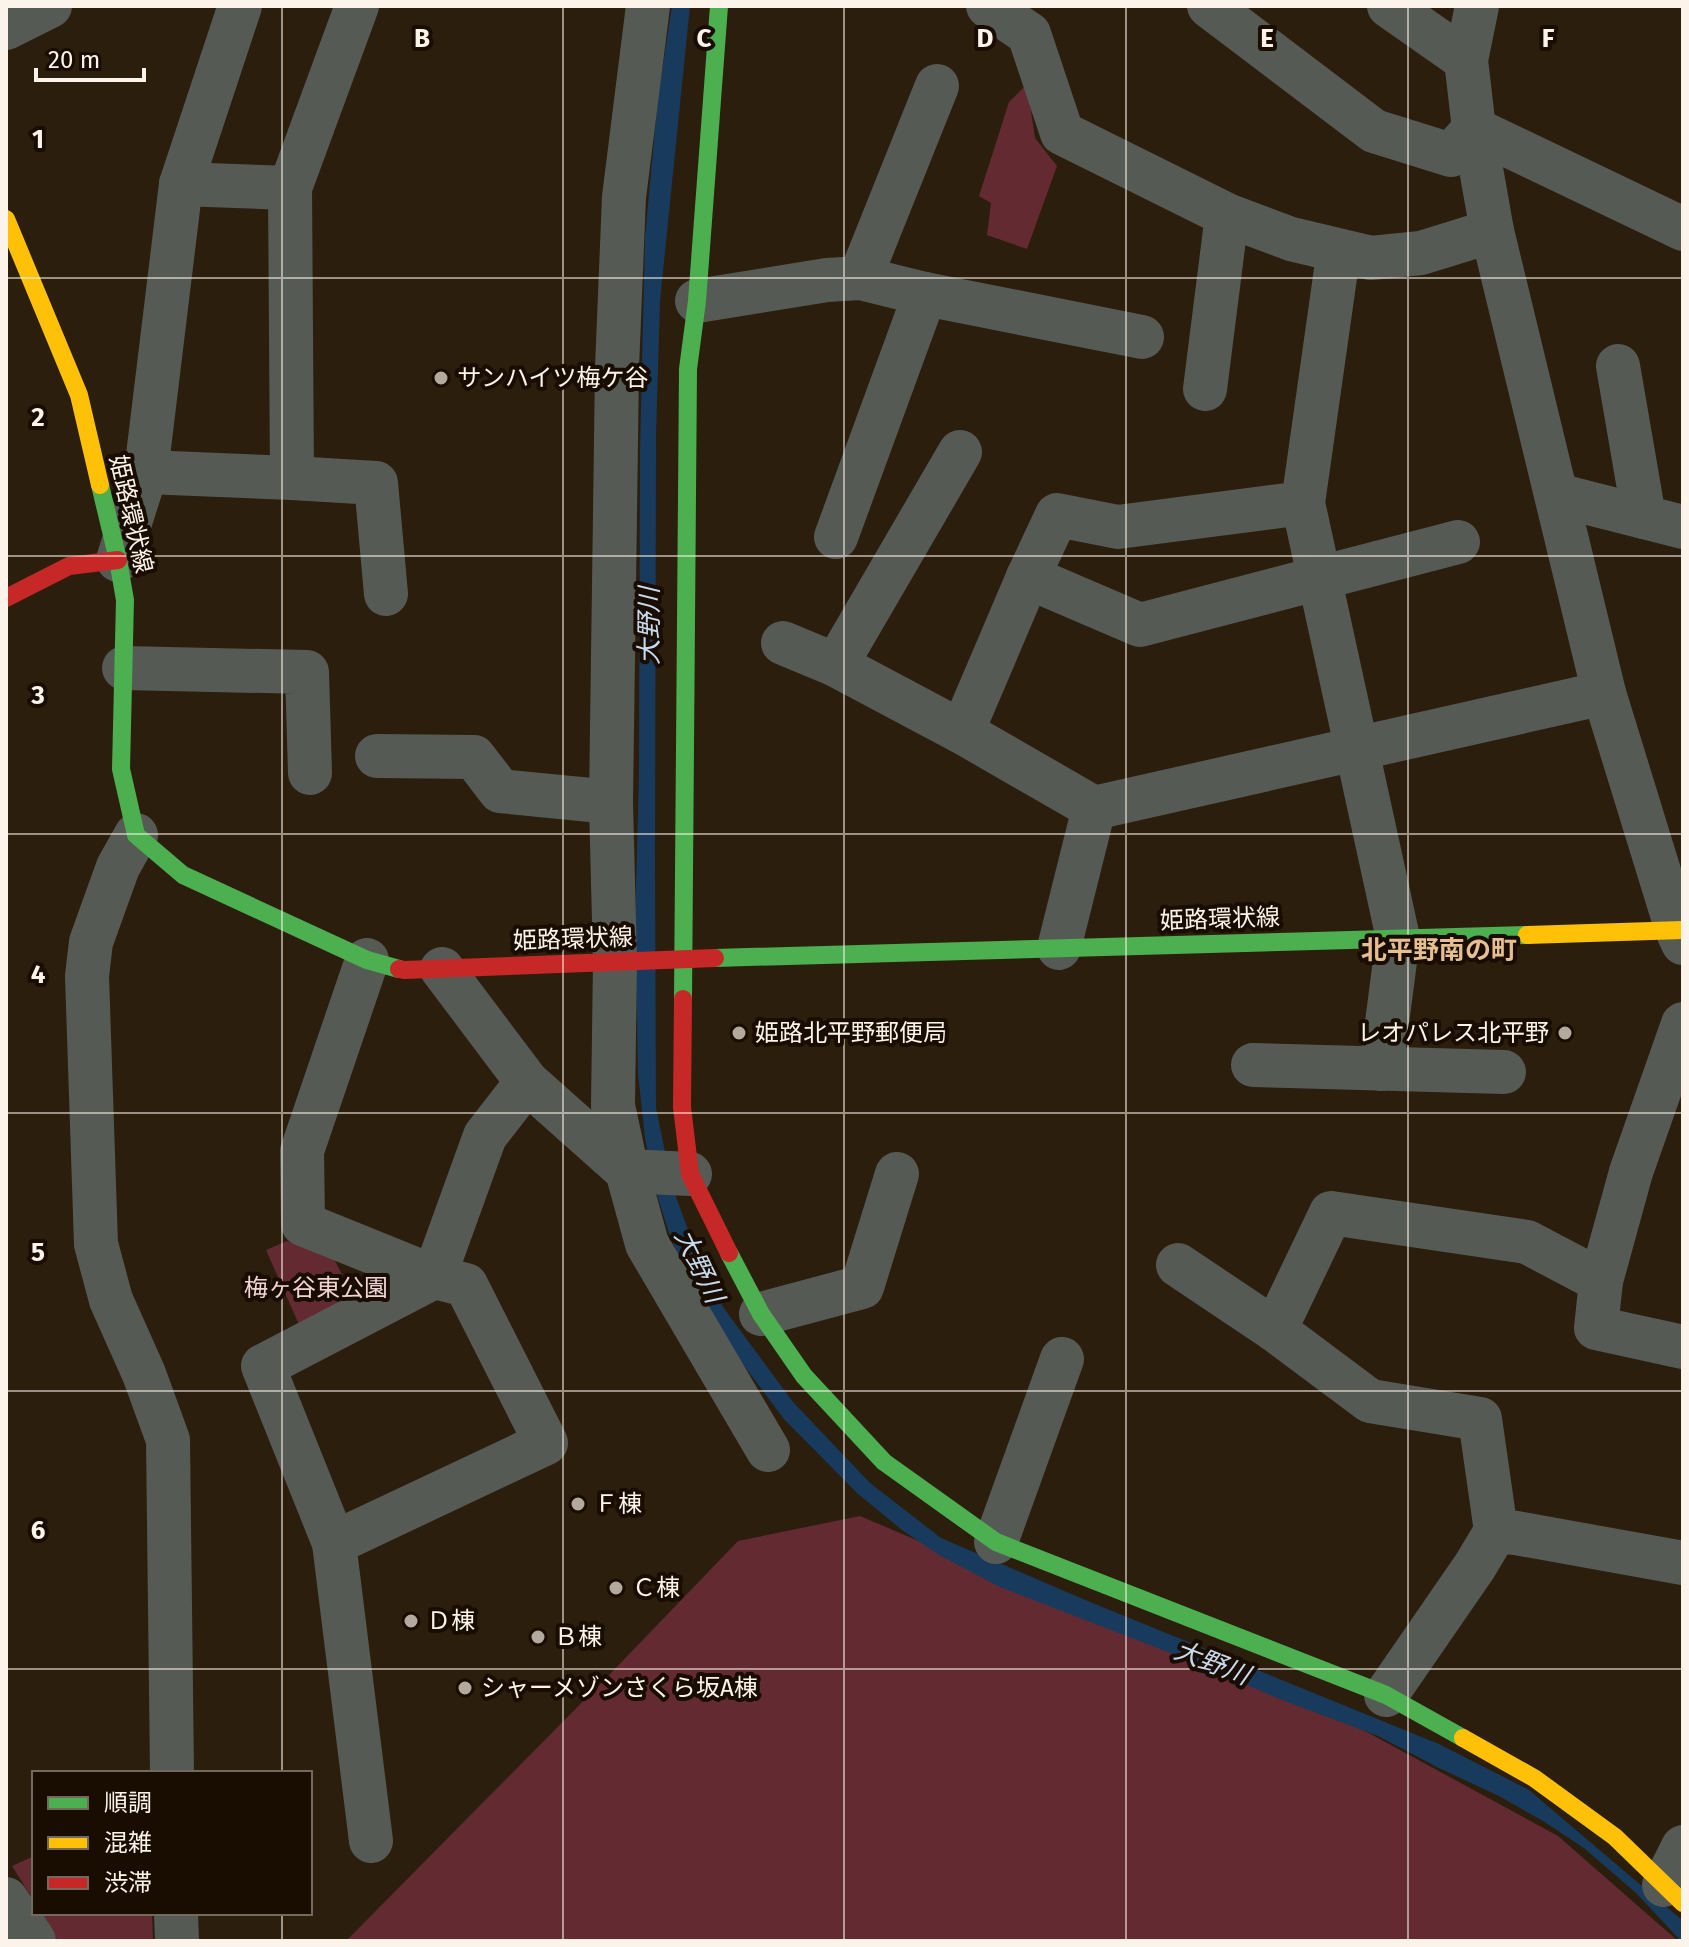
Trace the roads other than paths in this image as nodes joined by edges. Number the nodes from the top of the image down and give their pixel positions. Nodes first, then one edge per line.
1 (50, 6) edge
2 (240, 6) edge
3 (357, 6) edge
4 (648, 6) edge
5 (719, 6) edge
6 (988, 6) edge
7 (1209, 6) edge
8 (1389, 6) edge
9 (1477, 6) edge
10 (1032, 20) edge
11 (6, 28) edge
12 (1466, 60) junction
13 (937, 86) dead end
14 (1474, 129) junction
15 (181, 184) junction
16 (290, 188) junction
17 (1227, 215) junction
18 (6, 219) edge
19 (1683, 229) edge
20 (1492, 231) junction
21 (1336, 270) dead end
22 (860, 278) junction
23 (925, 294) junction
24 (697, 301) junction
25 (1142, 337) dead end
26 (1618, 366) dead end
27 (1205, 389) dead end
28 (960, 452) dead end
29 (146, 472) junction
30 (292, 478) junction
31 (1557, 495) junction
32 (1303, 503) junction
33 (1664, 522) edge
34 (836, 537) dead end
35 (1458, 542) dead end
36 (118, 560) junction
37 (1028, 577) junction
38 (1319, 578) junction
39 (386, 594) dead end
40 (6, 598) edge
41 (783, 643) dead end
42 (836, 665) junction
43 (124, 668) junction
44 (1604, 693) junction
45 (962, 732) junction
46 (1357, 749) junction
47 (377, 756) dead end
48 (310, 773) dead end
49 (611, 802) junction
50 (1094, 808) junction
51 (136, 835) junction
52 (1681, 934) edge
53 (1398, 938) junction
54 (1059, 948) junction
55 (682, 959) junction
56 (367, 960) junction
57 (615, 961) junction
58 (442, 969) junction
59 (1683, 1024) edge
60 (1253, 1065) dead end
61 (1381, 1069) junction
62 (1504, 1072) dead end
63 (527, 1082) junction
64 (627, 1171) junction
65 (690, 1174) junction
66 (897, 1174) dead end
67 (1178, 1265) dead end
68 (434, 1277) junction
69 (1601, 1281) junction
70 (761, 1314) junction
71 (1275, 1330) junction
72 (1683, 1347) edge
73 (1062, 1359) dead end
74 (768, 1450) dead end
75 (1496, 1531) junction
76 (996, 1542) junction
77 (334, 1543) junction
78 (1683, 1563) edge
79 (1386, 1695) junction
80 (172, 1771) edge
81 (371, 1841) dead end
82 (1683, 1847) edge
83 (1674, 1894) edge
84 (6, 1899) edge
85 (176, 1915) edge
86 (34, 1941) edge
87 (177, 1941) edge

1 - 11 street
2 - 15 street
3 - 16 street
4 - 49 street
5 - 24 street
6 - 10 street
7 - 14 street
8 - 12 street
9 - 12 street
10 - 17 street
12 - 14 street
13 - 22 street
14 - 19 street
14 - 20 street
15 - 16 street
15 - 29 street
16 - 30 street
17 - 20 street
17 - 27 street
18 - 36 street, 姫路環状線
20 - 31 street
21 - 32 street
22 - 23 street
22 - 24 street
23 - 25 street
23 - 34 street
24 - 55 street
26 - 33 street
28 - 42 street
29 - 30 street
29 - 36 street
30 - 39 street
31 - 33 street
31 - 44 street
32 - 37 street
32 - 38 street
35 - 38 street
36 - 40 street
36 - 43 street, 姫路環状線
37 - 38 street
37 - 45 street
38 - 46 street
41 - 42 street
42 - 45 street
43 - 48 street
43 - 51 street, 姫路環状線
44 - 46 street
44 - 52 street
45 - 50 street
46 - 50 street
46 - 53 street
47 - 49 street
49 - 57 street
50 - 54 street
51 - 56 street, 姫路環状線
51 - 80 street
52 - 53 street, 姫路環状線
53 - 54 street, 姫路環状線
53 - 61 street
54 - 55 street, 姫路環状線
55 - 57 street, 姫路環状線
55 - 65 street
56 - 58 street, 姫路環状線
56 - 68 street
57 - 58 street, 姫路環状線
57 - 64 street
58 - 63 street
59 - 69 street
60 - 61 street
61 - 62 street
63 - 64 street
63 - 68 street
64 - 65 street
64 - 74 street
65 - 70 street
66 - 70 street
67 - 71 street
68 - 77 street
68 - 77 street
69 - 71 street
69 - 72 street
70 - 76 street
71 - 75 street
73 - 76 street
75 - 78 street
75 - 79 street
76 - 79 street
77 - 81 street
79 - 83 street
82 - 83 street
84 - 86 street
85 - 87 street

